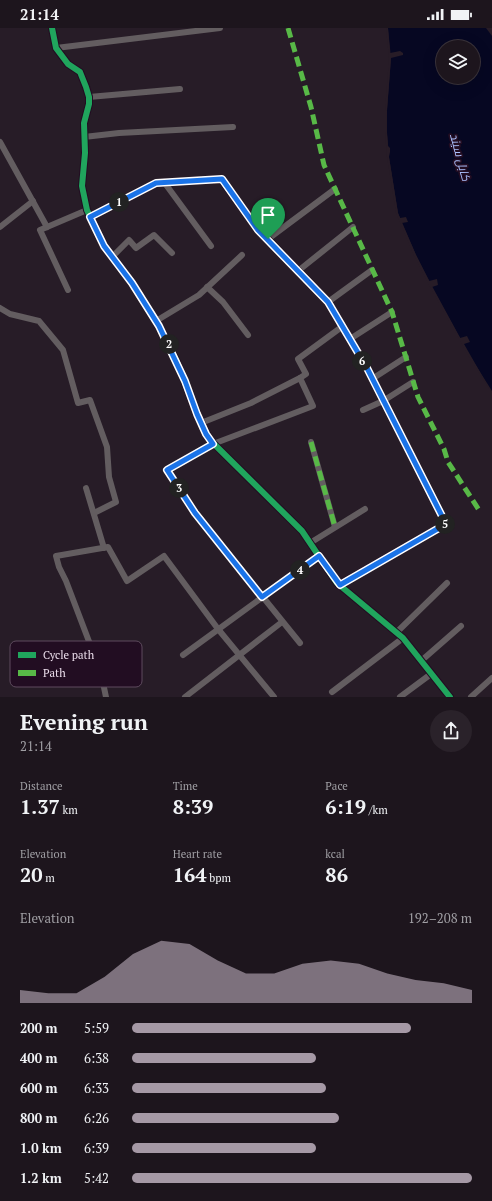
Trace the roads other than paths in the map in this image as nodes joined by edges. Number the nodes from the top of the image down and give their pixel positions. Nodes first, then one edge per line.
1 (52, 28) edge
2 (220, 28) edge
3 (56, 48) junction
4 (180, 89) dead end
5 (89, 97) junction
6 (233, 127) dead end
7 (84, 137) junction
8 (0, 142) edge
9 (164, 182) junction
10 (335, 189) dead end
11 (33, 201) junction
12 (87, 210) junction
13 (90, 217) junction
14 (0, 227) edge
15 (47, 227) junction
16 (353, 227) dead end
17 (268, 239) junction
18 (211, 246) dead end
19 (172, 253) dead end
20 (242, 255) dead end
21 (112, 256) junction
22 (372, 270) dead end
23 (298, 271) junction
24 (207, 287) junction
25 (68, 290) dead end
26 (328, 302) junction
27 (0, 308) edge
28 (392, 312) dead end
29 (156, 321) junction
30 (343, 326) junction
31 (248, 335) dead end
32 (350, 339) junction
33 (406, 357) dead end
34 (300, 378) junction
35 (372, 379) junction
36 (413, 382) dead end
37 (383, 401) junction
38 (363, 410) dead end
39 (201, 423) junction
40 (311, 442) dead end
41 (213, 444) junction
42 (86, 488) dead end
43 (364, 509) dead end
44 (94, 513) junction
45 (335, 527) junction
46 (310, 543) junction
47 (104, 548) junction
48 (319, 556) junction
49 (447, 583) dead end
50 (340, 585) junction
51 (262, 597) junction
52 (282, 622) junction
53 (461, 626) dead end
54 (218, 629) junction
55 (396, 632) junction
56 (403, 638) junction
57 (89, 641) edge
58 (300, 643) dead end
59 (183, 655) dead end
60 (239, 655) junction
61 (421, 661) junction
62 (431, 674) junction
63 (492, 678) edge
64 (104, 687) edge
65 (332, 692) dead end
66 (106, 697) edge
67 (185, 697) edge
68 (274, 697) edge
69 (400, 697) edge
70 (450, 697) edge
71 (471, 697) edge

1 - 3 street
2 - 3 street
3 - 5 street
4 - 5 street
5 - 7 street
6 - 7 street
7 - 12 street
8 - 11 street
9 - 13 street
9 - 17 street
9 - 18 street
10 - 17 street
11 - 14 street
11 - 15 street
12 - 13 street
12 - 15 street
13 - 21 street
15 - 25 street
16 - 23 street
17 - 23 street
19 - 21 street
20 - 24 street
21 - 29 street
22 - 26 street
23 - 26 street
24 - 29 street
24 - 31 street
26 - 30 street
27 - 44 street
28 - 32 street
29 - 39 street
30 - 32 street
30 - 34 street
32 - 35 street
33 - 35 street
34 - 39 street
34 - 41 street
35 - 37 street
36 - 37 street
37 - 38 street
37 - 50 street
39 - 41 street
40 - 45 street
41 - 46 street
41 - 51 street
42 - 44 street
43 - 45 street
44 - 47 street
45 - 46 street
46 - 48 street
47 - 54 street
47 - 57 street
48 - 50 street
48 - 51 street
49 - 55 street
50 - 55 street
51 - 52 street
51 - 54 street
52 - 58 street
52 - 60 street
53 - 61 street
54 - 59 street
54 - 60 street
55 - 56 street
56 - 61 street
56 - 65 street
60 - 67 street
60 - 68 street
61 - 62 street
62 - 69 street
62 - 70 street
63 - 71 street
64 - 66 street

